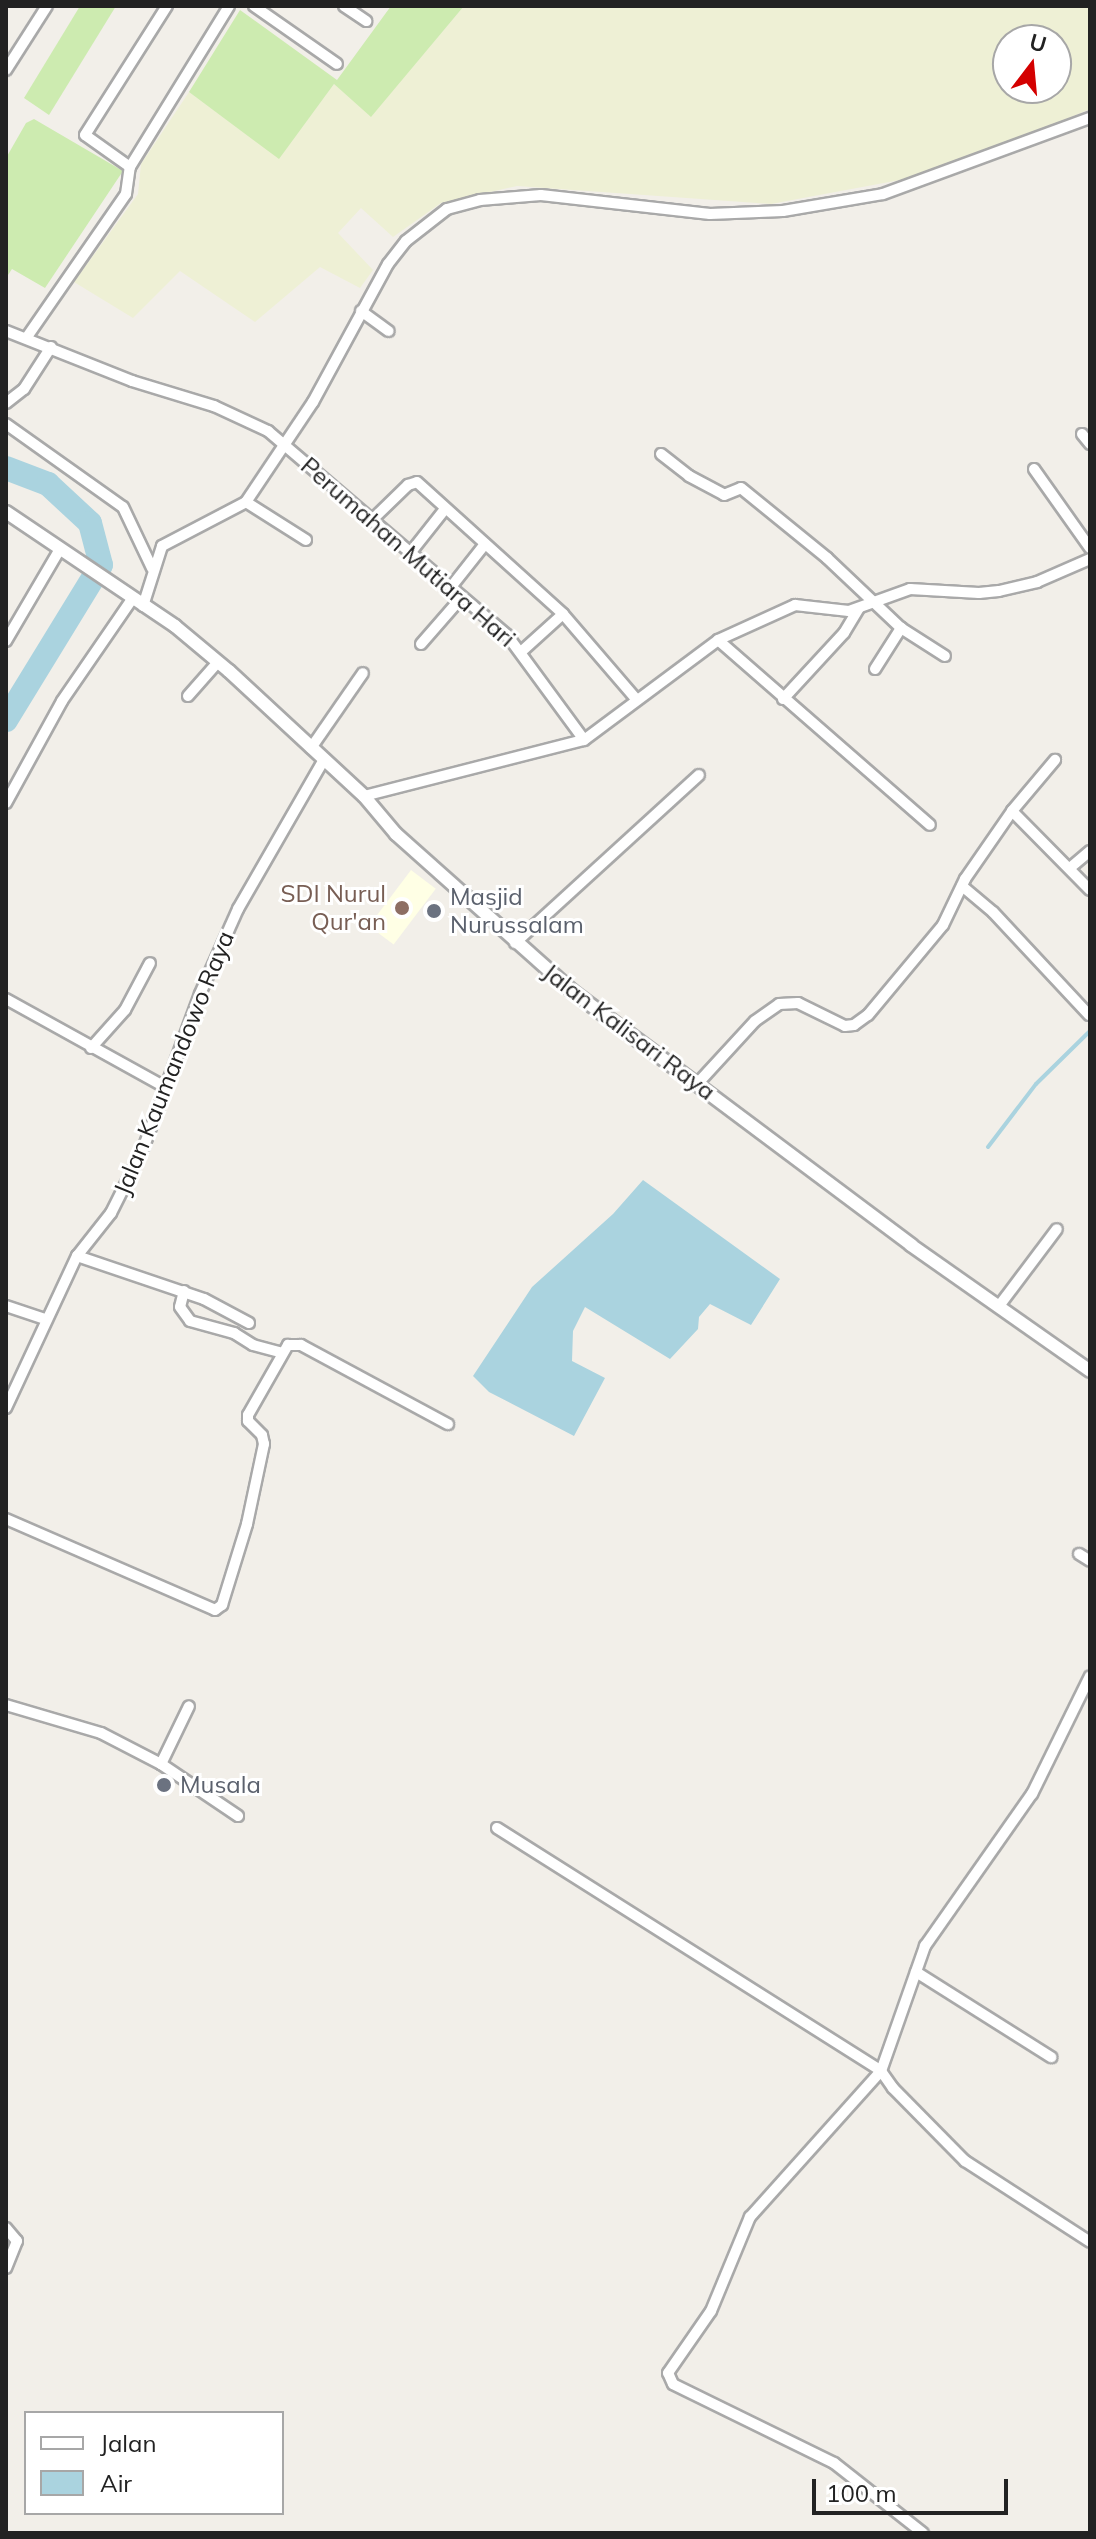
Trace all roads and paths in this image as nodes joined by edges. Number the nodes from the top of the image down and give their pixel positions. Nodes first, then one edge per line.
1 (47, 6) edge
2 (167, 6) edge
3 (229, 6) edge
4 (254, 6) edge
5 (344, 6) edge
6 (366, 21) dead end
7 (337, 64) dead end
8 (6, 70) edge
9 (1090, 118) edge
10 (130, 167) junction
11 (361, 311) junction
12 (6, 331) edge
13 (389, 331) dead end
14 (27, 337) junction
15 (51, 347) junction
16 (6, 403) edge
17 (6, 424) edge
18 (1082, 434) dead end
19 (1090, 444) edge
20 (284, 446) junction
21 (661, 454) dead end
22 (1034, 469) dead end
23 (246, 502) junction
24 (445, 509) junction
25 (6, 512) edge
26 (373, 519) junction
27 (306, 540) dead end
28 (485, 544) junction
29 (1090, 548) edge
30 (60, 549) junction
31 (411, 552) junction
32 (1090, 559) edge
33 (153, 570) junction
34 (451, 587) junction
35 (462, 597) junction
36 (134, 599) junction
37 (872, 604) junction
38 (859, 608) junction
39 (563, 614) junction
40 (901, 628) junction
41 (718, 640) junction
42 (6, 641) edge
43 (421, 644) dead end
44 (522, 651) junction
45 (945, 656) dead end
46 (218, 662) junction
47 (875, 669) dead end
48 (363, 673) dead end
49 (188, 696) dead end
50 (783, 699) junction
51 (637, 700) junction
52 (584, 740) junction
53 (311, 748) junction
54 (1055, 760) dead end
55 (323, 761) junction
56 (699, 775) dead end
57 (364, 796) junction
58 (6, 803) edge
59 (1012, 811) junction
60 (930, 825) dead end
61 (1090, 851) edge
62 (1071, 867) junction
63 (962, 886) junction
64 (1090, 890) edge
65 (515, 943) junction
66 (150, 963) dead end
67 (6, 999) edge
68 (1089, 1015) edge
69 (91, 1048) junction
70 (698, 1083) junction
71 (165, 1087) junction
72 (1057, 1229) dead end
73 (77, 1256) junction
74 (184, 1291) junction
75 (6, 1306) edge
76 (999, 1306) junction
77 (45, 1319) junction
78 (249, 1323) dead end
79 (282, 1353) junction
80 (1090, 1371) edge
81 (6, 1408) edge
82 (448, 1424) dead end
83 (6, 1519) edge
84 (1079, 1554) dead end
85 (1090, 1561) edge
86 (1090, 1676) edge
87 (6, 1705) edge
88 (189, 1706) dead end
89 (161, 1764) junction
90 (238, 1816) dead end
91 (497, 1828) dead end
92 (916, 1972) junction
93 (1051, 2057) dead end
94 (881, 2071) junction
95 (6, 2228) edge
96 (1090, 2242) edge
97 (6, 2268) edge
98 (923, 2533) edge

1 - 8 street
2 - 10 street
3 - 10 street
4 - 7 street
5 - 6 street
9 - 11 street
10 - 14 street
11 - 13 street
11 - 20 street
12 - 14 street, Perumahan Mutiara Hari
14 - 15 street, Perumahan Mutiara Hari
15 - 16 street
15 - 20 street, Perumahan Mutiara Hari
17 - 33 street
18 - 19 street
20 - 23 street
20 - 26 street, Perumahan Mutiara Hari
21 - 37 street
22 - 29 street
23 - 27 street
23 - 33 street
24 - 26 street
24 - 28 street
24 - 31 street
25 - 30 street, Jalan Kalisari Raya
26 - 31 street, Perumahan Mutiara Hari
28 - 34 street
28 - 39 street
30 - 36 street, Jalan Kalisari Raya
30 - 42 street
31 - 34 street, Perumahan Mutiara Hari
32 - 37 street
33 - 36 street
34 - 35 street, Perumahan Mutiara Hari
35 - 43 street
35 - 44 street, Perumahan Mutiara Hari
36 - 46 street, Jalan Kalisari Raya
36 - 58 street
37 - 38 street
37 - 40 street
38 - 41 street
38 - 50 street
39 - 44 street
39 - 51 street
40 - 45 street
40 - 47 street
41 - 50 street
41 - 51 street
44 - 52 street, Perumahan Mutiara Hari
46 - 49 street
46 - 53 street, Jalan Kalisari Raya
48 - 53 street
50 - 60 street
51 - 52 street
52 - 57 street
53 - 55 street, Jalan Kalisari Raya
54 - 59 street
55 - 57 street, Jalan Kalisari Raya
55 - 71 street, Jalan Kaumandowo Raya
56 - 65 street
57 - 65 street, Jalan Kalisari Raya
59 - 62 street
59 - 63 street
61 - 62 street
62 - 64 street
63 - 68 street
63 - 70 street
65 - 70 street, Jalan Kalisari Raya
66 - 69 street
67 - 69 street
69 - 71 street
70 - 76 street, Jalan Kalisari Raya
71 - 73 street, Jalan Kaumandowo Raya
72 - 76 street
73 - 74 street
73 - 77 street, Jalan Kaumandowo Raya
74 - 78 street
74 - 79 street
75 - 77 street
76 - 80 street, Jalan Kalisari Raya
77 - 81 street, Jalan Kaumandowo Raya
79 - 82 street
79 - 83 street
84 - 85 street
86 - 92 street
87 - 89 street
88 - 89 street
89 - 90 street
91 - 94 street
92 - 93 street
92 - 94 street
94 - 96 street
94 - 98 street
95 - 97 street

